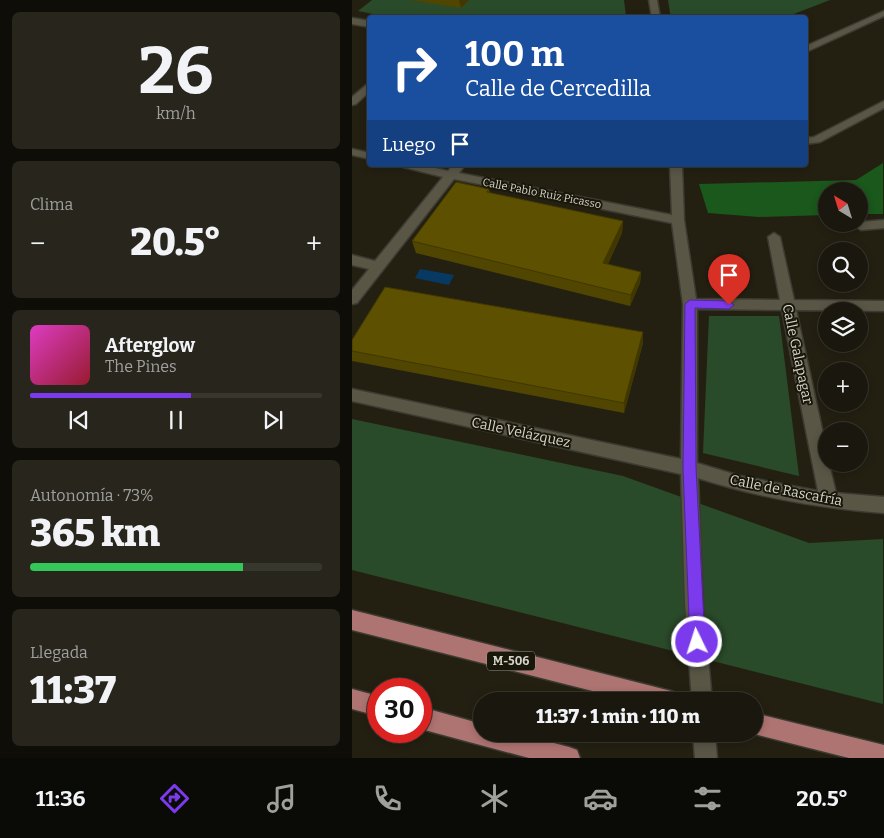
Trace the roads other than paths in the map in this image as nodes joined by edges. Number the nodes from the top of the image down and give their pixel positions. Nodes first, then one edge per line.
1 (653, 0) edge
2 (884, 13) edge
3 (656, 15) edge
4 (352, 21) edge
5 (367, 24) edge
6 (808, 49) edge
7 (367, 88) edge
8 (352, 102) edge
9 (884, 104) edge
10 (808, 141) edge
11 (352, 152) edge
12 (367, 155) edge
13 (415, 167) edge
14 (458, 167) edge
15 (676, 167) edge
16 (451, 176) junction
17 (678, 220) junction
18 (884, 224) edge
19 (868, 225) edge
20 (774, 237) dead end
21 (352, 260) edge
22 (378, 266) junction
23 (352, 299) edge
24 (690, 304) junction
25 (788, 305) junction
26 (884, 306) edge
27 (352, 395) edge
28 (689, 468) junction
29 (829, 501) junction
30 (884, 505) edge
31 (352, 620) edge
32 (635, 692) edge
33 (701, 692) edge
34 (352, 699) edge
35 (367, 703) edge
36 (432, 721) edge
37 (763, 725) edge
38 (705, 742) edge
39 (884, 756) edge
40 (569, 758) edge
41 (706, 758) edge

1 - 3 street
2 - 6 street
4 - 5 street
7 - 8 street
9 - 10 street
11 - 12 street
13 - 16 street, Calle Pablo Ruiz Picasso
14 - 16 street
15 - 17 street
16 - 17 street, Calle Pablo Ruiz Picasso
16 - 22 street
17 - 24 street
18 - 19 street
20 - 25 street, Calle Galapagar
21 - 22 street
22 - 23 street
24 - 25 street
24 - 28 street
25 - 26 street
25 - 29 street, Calle Galapagar
27 - 28 street, Calle Velázquez
28 - 29 street, Calle de Rascafría
28 - 33 street
29 - 30 street, Calle de Rascafría
31 - 32 main road, M-506
34 - 35 main road
36 - 40 main road
37 - 39 main road
38 - 41 street

